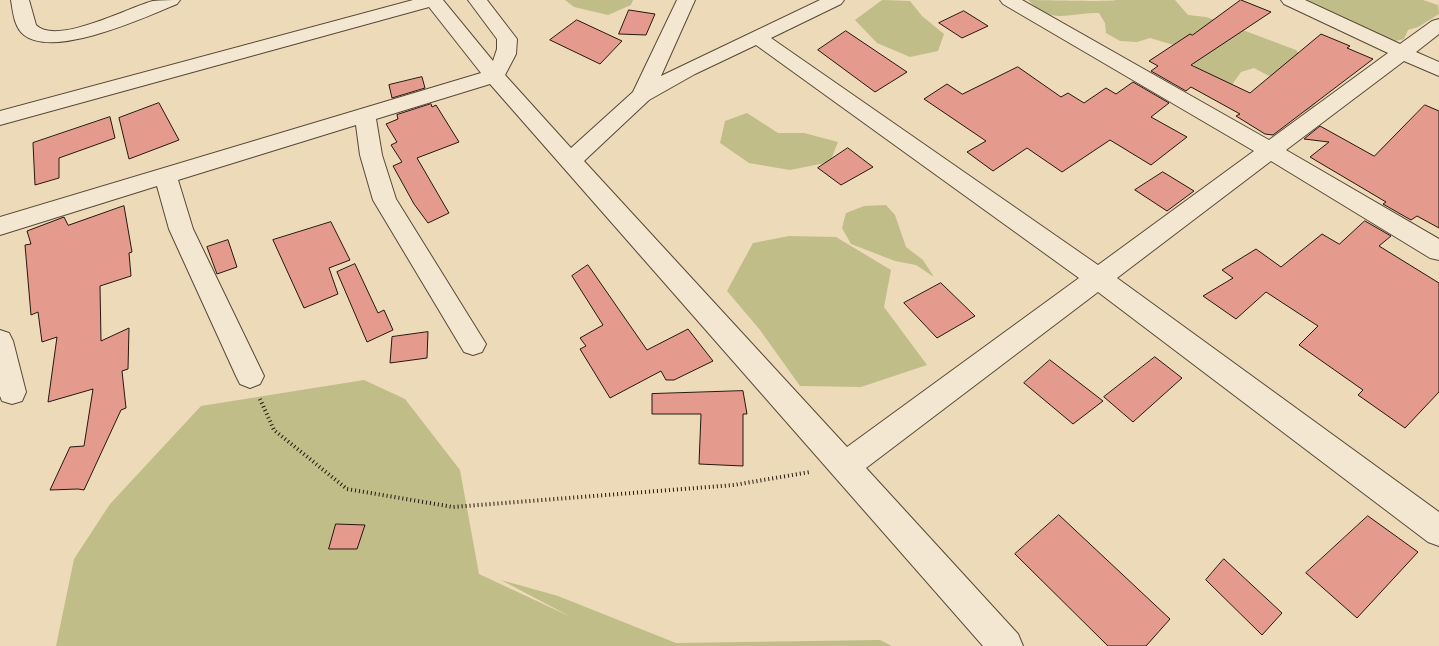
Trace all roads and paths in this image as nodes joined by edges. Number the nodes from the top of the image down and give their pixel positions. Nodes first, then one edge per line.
1 (20, 0) edge
2 (171, 0) edge
3 (434, 0) edge
4 (477, 0) edge
5 (686, 0) edge
6 (835, 0) edge
7 (1009, 0) edge
8 (1290, 0) edge
9 (1439, 25) edge
10 (760, 38) junction
11 (1402, 52) junction
12 (1439, 70) edge
13 (494, 76) junction
14 (642, 95) junction
15 (366, 115) junction
16 (0, 118) edge
17 (1270, 150) junction
18 (570, 161) junction
19 (166, 176) junction
20 (0, 226) edge
21 (1439, 251) edge
22 (1098, 278) junction
23 (0, 341) edge
24 (473, 344) dead end
25 (250, 376) joint
26 (12, 392) dead end
27 (845, 466) junction
28 (1439, 531) edge
29 (1006, 646) edge

1 - 2 street
3 - 13 street
3 - 16 street
4 - 13 street
5 - 14 street
6 - 10 street
7 - 17 street
8 - 11 street
9 - 11 street
10 - 14 street
10 - 22 street
11 - 12 street
11 - 17 street
13 - 15 street
13 - 18 street
14 - 18 street
15 - 19 street
15 - 24 street
17 - 21 street
17 - 22 street
18 - 27 street
19 - 20 street
19 - 25 street
22 - 27 street
22 - 28 street
23 - 26 street
25 - 27 path
27 - 29 street

